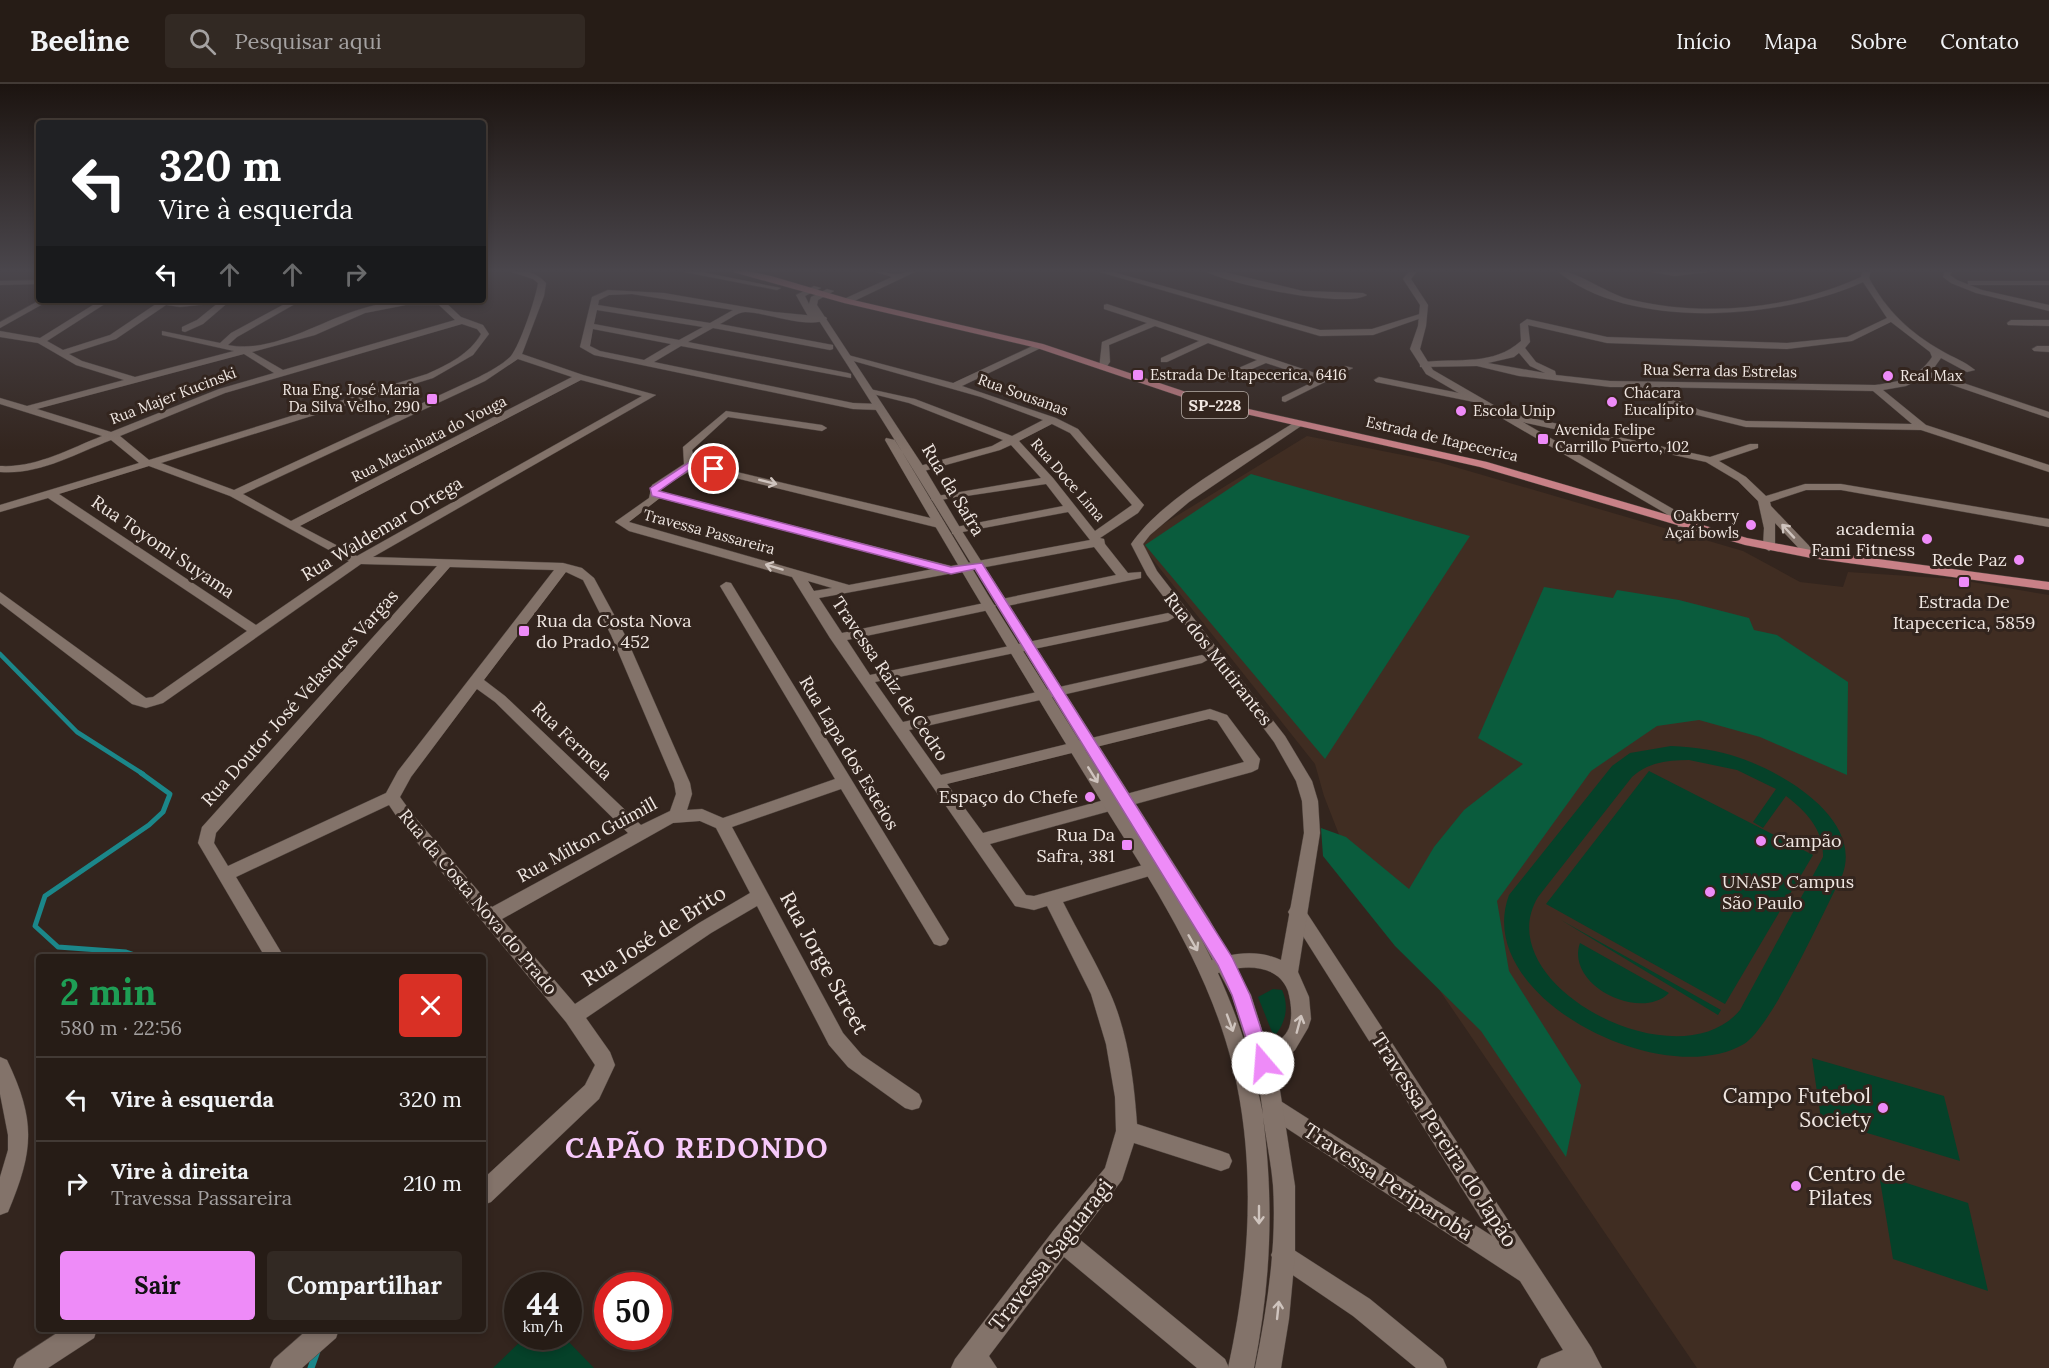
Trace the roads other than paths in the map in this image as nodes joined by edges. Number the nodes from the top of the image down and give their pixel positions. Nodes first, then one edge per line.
1 (59, 330) edge
2 (123, 330) edge
3 (243, 330) edge
4 (319, 330) edge
5 (432, 330) edge
6 (482, 330) edge
7 (527, 330) edge
8 (589, 330) edge
9 (611, 330) edge
10 (704, 330) edge
11 (733, 330) edge
12 (823, 330) edge
13 (827, 330) edge
14 (975, 330) edge
15 (1139, 330) edge
16 (1177, 330) edge
17 (1305, 330) edge
18 (1380, 330) edge
19 (1419, 330) edge
20 (1525, 330) edge
21 (1564, 330) edge
22 (1868, 330) edge
23 (1905, 330) edge
24 (165, 333) dead end
25 (0, 334) edge
26 (1208, 340) junction
27 (41, 341) junction
28 (679, 343) junction
29 (221, 346) junction
30 (1040, 346) junction
31 (830, 347) junction
32 (1520, 348) junction
33 (2049, 349) edge
34 (2037, 350) dead end
35 (245, 351) junction
36 (1416, 352) junction
37 (1934, 352) junction
38 (62, 353) junction
39 (518, 355) junction
40 (848, 358) junction
41 (1267, 359) junction
42 (1164, 360) dead end
43 (1450, 362) junction
44 (645, 363) junction
45 (1477, 363) junction
46 (1423, 365) junction
47 (1101, 367) junction
48 (1348, 368) dead end
49 (1970, 370) dead end
50 (1926, 373) junction
51 (282, 374) junction
52 (848, 376) junction
53 (580, 377) junction
54 (1223, 378) dead end
55 (1324, 379) junction
56 (134, 380) junction
57 (1379, 380) dead end
58 (1569, 381) junction
59 (447, 382) junction
60 (1631, 384) junction
61 (955, 386) junction
62 (1875, 388) junction
63 (868, 390) junction
64 (1285, 399) dead end
65 (1474, 399) junction
66 (0, 401) edge
67 (874, 408) junction
68 (27, 409) junction
69 (1503, 415) junction
70 (2049, 415) edge
71 (1052, 420) junction
72 (1299, 424) junction
73 (1922, 427) junction
74 (822, 428) dead end
75 (113, 436) junction
76 (1012, 440) junction
77 (1754, 446) dead end
78 (1710, 460) junction
79 (145, 462) junction
80 (690, 465) junction
81 (2049, 468) edge
82 (0, 469) edge
83 (920, 469) junction
84 (1049, 480) junction
85 (49, 493) junction
86 (234, 494) junction
87 (656, 494) junction
88 (937, 499) junction
89 (1765, 504) junction
90 (1072, 508) junction
91 (0, 509) edge
92 (2049, 523) edge
93 (939, 524) junction
94 (1682, 524) junction
95 (291, 526) junction
96 (956, 531) junction
97 (1097, 539) junction
98 (1769, 547) junction
99 (1811, 557) junction
100 (358, 560) junction
101 (447, 563) junction
102 (972, 566) junction
103 (563, 567) junction
104 (951, 570) junction
105 (796, 573) junction
106 (726, 586) dead end
107 (2049, 588) edge
108 (850, 589) junction
109 (0, 596) edge
110 (810, 596) junction
111 (995, 605) junction
112 (1168, 617) dead end
113 (256, 631) junction
114 (837, 638) junction
115 (1021, 647) junction
116 (1202, 659) dead end
117 (475, 680) junction
118 (866, 680) junction
119 (1051, 692) junction
120 (900, 727) junction
121 (1083, 745) junction
122 (843, 782) junction
123 (937, 782) junction
124 (392, 797) junction
125 (1118, 801) junction
126 (677, 815) junction
127 (722, 824) junction
128 (639, 833) junction
129 (977, 841) junction
130 (1150, 869) junction
131 (226, 874) junction
132 (760, 896) junction
133 (1052, 898) junction
134 (1298, 912) junction
135 (490, 917) junction
136 (940, 939) dead end
137 (273, 954) edge
138 (1217, 965) junction
139 (1288, 973) junction
140 (573, 1016) junction
141 (1263, 1063) junction
142 (0, 1065) edge
143 (912, 1101) dead end
144 (1275, 1109) junction
145 (1127, 1131) junction
146 (1221, 1161) dead end
147 (486, 1191) edge
148 (0, 1204) edge
149 (1061, 1239) junction
150 (1283, 1255) junction
151 (1531, 1275) junction
152 (80, 1332) edge
153 (324, 1332) edge
154 (1585, 1362) edge
155 (973, 1365) edge
156 (26, 1368) edge
157 (283, 1368) edge
158 (1216, 1368) edge
159 (1241, 1368) edge
160 (1268, 1368) edge
161 (1434, 1368) edge
162 (1550, 1368) edge

1 - 27 street
2 - 38 street
3 - 29 street
4 - 35 street
5 - 51 street, Rua Majer Kucinski
6 - 59 street
7 - 39 street
8 - 44 street
9 - 28 street
10 - 28 street
11 - 31 street
12 - 31 street, Rua da Safra
13 - 40 street, Rua da Safra
14 - 30 main road, Estrada de Itapecerica / SP-228
15 - 47 street
16 - 26 street
17 - 18 street
19 - 36 street
20 - 32 street
21 - 22 street
23 - 37 street
24 - 29 street
25 - 27 street
26 - 41 street
26 - 42 street
27 - 38 street
28 - 44 street
28 - 52 street
29 - 35 street
30 - 47 main road, Estrada de Itapecerica / SP-228
30 - 61 street
31 - 52 street, Rua da Safra
32 - 45 street
32 - 58 street
33 - 34 street
35 - 51 street
35 - 56 street
36 - 43 street, Rua Serra das Estrelas
36 - 46 street
37 - 49 street
37 - 50 street
38 - 56 street
39 - 53 street, Rua Waldemar Ortega
39 - 59 street
40 - 61 street, Rua Sousanas
40 - 63 street, Rua da Safra
41 - 54 street
41 - 55 street
43 - 45 street, Rua Serra das Estrelas
43 - 46 street, Rua Serra das Estrelas
44 - 67 street
45 - 58 street, Rua Serra das Estrelas
46 - 65 street
47 - 72 main road, Estrada de Itapecerica / SP-228
48 - 55 street
50 - 62 street, Rua Serra das Estrelas
50 - 70 street
51 - 75 street, Rua Majer Kucinski
52 - 67 street, Rua da Safra
53 - 95 street, Rua Macinhata do Vouga
53 - 100 street, Rua Waldemar Ortega
55 - 64 street
56 - 68 street
57 - 65 street
58 - 60 street, Rua Serra das Estrelas
59 - 79 street
59 - 86 street
60 - 62 street, Rua Serra das Estrelas
60 - 73 street
61 - 71 street, Rua Sousanas
62 - 73 street
63 - 67 street, Rua da Safra
63 - 76 street, Rua Doce Lima
65 - 69 street
66 - 68 street
67 - 83 street, Rua da Safra
67 - 93 street, Rua da Safra
68 - 75 street
69 - 78 street
69 - 94 street
71 - 76 street
71 - 97 street, Rua Sousanas
72 - 94 main road, Estrada de Itapecerica / SP-228
72 - 134 street, Rua dos Mutirantes
73 - 81 street
74 - 80 street
75 - 79 street
75 - 82 street, Rua Majer Kucinski
76 - 83 street
76 - 84 street, Rua Doce Lima
77 - 78 street
78 - 89 street
79 - 85 street
79 - 86 street
80 - 87 street, Travessa Passareira
80 -> 93 street
83 - 88 street, Rua da Safra
84 - 88 street
84 - 90 street, Rua Doce Lima
85 - 91 street
85 - 113 street, Rua Toyomi Suyama
86 - 95 street
87 - 104 street
105 -> 87 street, Travessa Passareira
88 - 96 street, Rua da Safra
89 - 92 street
89 - 98 street
99 -> 89 street
90 - 96 street
90 - 97 street, Rua Doce Lima
93 - 102 street, Rua da Safra
94 - 98 main road, Estrada de Itapecerica / SP-228
95 - 100 street
96 - 102 street, Rua da Safra
97 - 102 street
97 - 111 street, Rua Doce Lima
98 - 99 main road, Estrada de Itapecerica / SP-228
99 - 107 main road, Estrada de Itapecerica / SP-228
100 - 101 street
100 - 113 street, Rua Waldemar Ortega
101 - 103 street
101 - 131 street, Rua Doutor José Velasques Vargas
102 - 104 street
102 - 111 street, Rua da Safra
103 - 117 street, Rua da Costa Nova do Prado
103 - 126 street
104 - 108 street
105 - 108 street, Travessa Passareira
105 - 110 street, Travessa Raiz de Cedro
106 - 122 street, Rua Lapa dos Esteios
108 - 110 street
109 - 113 street, Rua Waldemar Ortega
110 - 114 street, Travessa Raiz de Cedro
111 - 114 street, Rua Doce Lima
111 - 115 street, Rua da Safra
112 - 115 street
114 - 118 street, Travessa Raiz de Cedro
115 - 118 street
115 - 119 street, Rua da Safra
116 - 119 street
117 - 124 street, Rua da Costa Nova do Prado
117 - 128 street, Rua Fermela
118 - 120 street, Travessa Raiz de Cedro
119 - 120 street
119 - 121 street, Rua da Safra
120 - 123 street, Travessa Raiz de Cedro
121 - 123 street
121 - 125 street, Rua da Safra
121 - 125 street
122 - 127 street
122 - 136 street, Rua Lapa dos Esteios
123 - 129 street, Travessa Raiz de Cedro
124 - 131 street
124 - 135 street, Rua da Costa Nova do Prado
125 - 129 street
125 - 130 street, Rua da Safra
125 - 138 street, Rua da Safra
126 - 127 street, Rua Milton Guimill
126 - 128 street, Rua Milton Guimill
127 - 132 street, Rua Jorge Street
128 - 135 street, Rua Milton Guimill
129 - 133 street, Travessa Raiz de Cedro
130 - 133 street, Travessa Raiz de Cedro
130 -> 138 street, Rua da Safra
131 - 137 street, Rua Doutor José Velasques Vargas
132 - 140 street, Rua José de Brito
132 - 143 street, Rua Jorge Street
133 - 145 street, Travessa Saguaragi
134 - 139 street, Rua dos Mutirantes
134 - 151 street, Travessa Pereira do Japão
135 - 140 street, Rua da Costa Nova do Prado
138 - 139 street
138 - 141 street, Rua da Safra
138 -> 159 street
141 -> 139 street
140 - 147 street, Rua da Costa Nova do Prado
141 - 144 street
142 - 148 street
144 - 150 street
144 - 151 street, Travessa Periparobá
145 - 146 street
145 - 149 street, Travessa Saguaragi
149 - 155 street, Travessa Saguaragi
149 - 158 street
160 -> 150 street
150 - 161 street
151 - 154 street, Travessa Pereira do Japão
152 - 156 street
153 - 157 street
154 - 162 street

